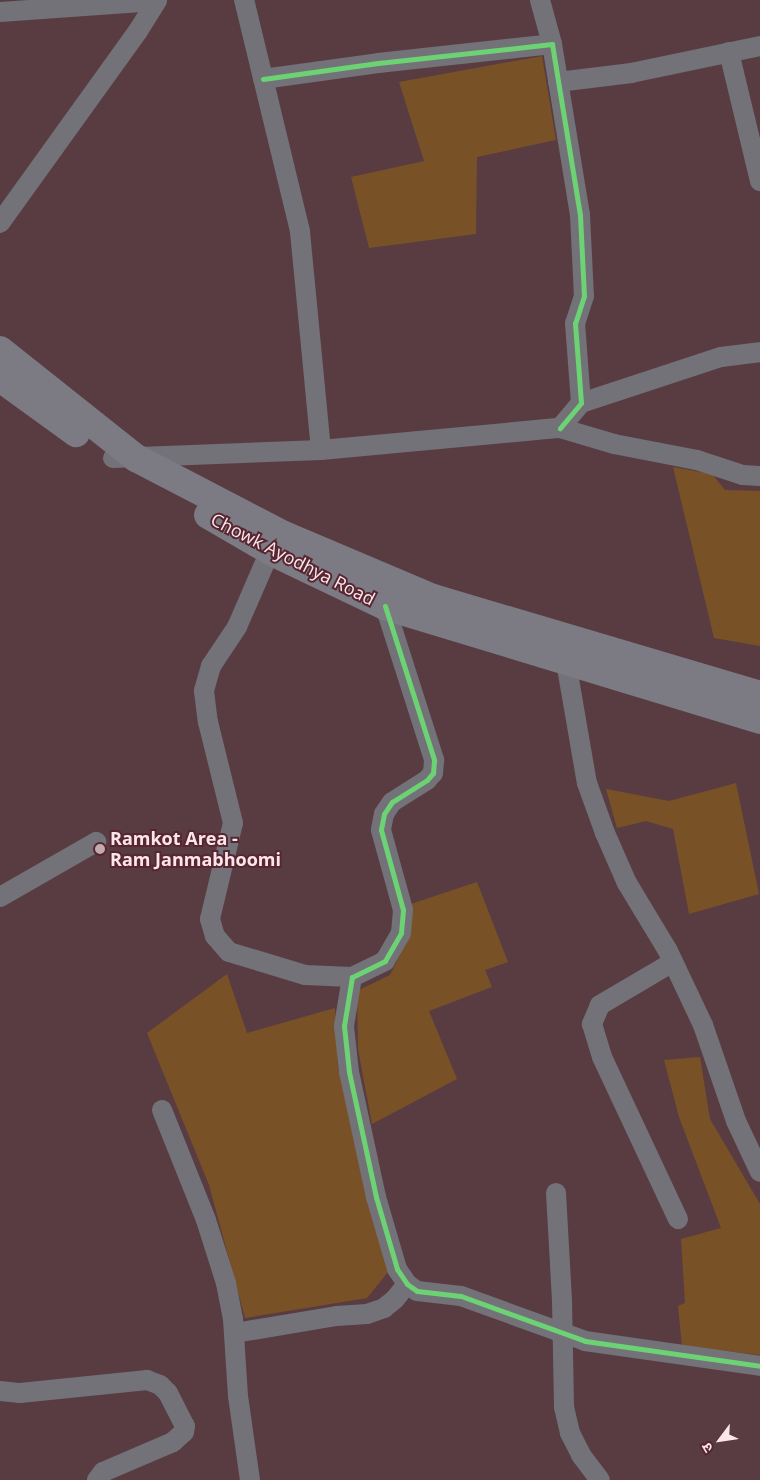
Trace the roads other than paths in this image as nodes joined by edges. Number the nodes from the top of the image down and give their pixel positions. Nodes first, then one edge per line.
1 (244, 0) edge
2 (540, 0) edge
3 (156, 1) edge
4 (0, 12) edge
5 (552, 44) junction
6 (760, 46) edge
7 (729, 52) junction
8 (263, 79) junction
9 (558, 82) junction
10 (760, 181) edge
11 (0, 223) edge
12 (0, 350) edge
13 (760, 352) edge
14 (0, 378) edge
15 (581, 402) junction
16 (560, 428) junction
17 (321, 450) junction
18 (124, 458) junction
19 (760, 476) edge
20 (270, 551) junction
21 (385, 606) junction
22 (566, 662) junction
23 (760, 695) edge
24 (760, 720) edge
25 (96, 842) dead end
26 (0, 897) edge
27 (673, 962) junction
28 (352, 977) junction
29 (162, 1110) dead end
30 (760, 1172) edge
31 (556, 1193) dead end
32 (678, 1219) dead end
33 (407, 1284) junction
34 (562, 1332) junction
35 (235, 1333) junction
36 (760, 1366) edge
37 (0, 1390) edge
38 (97, 1480) edge
39 (250, 1480) edge
40 (600, 1480) edge

1 - 8 street
2 - 5 street
3 - 4 street
3 - 11 street
5 - 8 street
5 - 9 street
6 - 7 street
7 - 9 street
7 - 10 street
8 - 17 street
9 - 15 street
12 - 18 main road
13 - 15 street
14 - 18 main road, Chowk Ayodhya Road
15 - 16 street
16 - 17 street
16 - 19 street
17 - 18 street
18 - 20 main road, Chowk Ayodhya Road
18 - 23 main road
20 - 21 main road, Chowk Ayodhya Road
20 - 28 street
21 - 22 main road, Chowk Ayodhya Road
21 - 28 street
22 - 24 main road, Chowk Ayodhya Road
22 - 27 street
25 - 26 street
27 - 30 street
27 - 32 street
28 - 33 street
29 - 35 street
31 - 34 street
33 - 34 street
33 - 35 street
34 - 36 street
34 - 40 street
35 - 39 street
37 - 38 street

